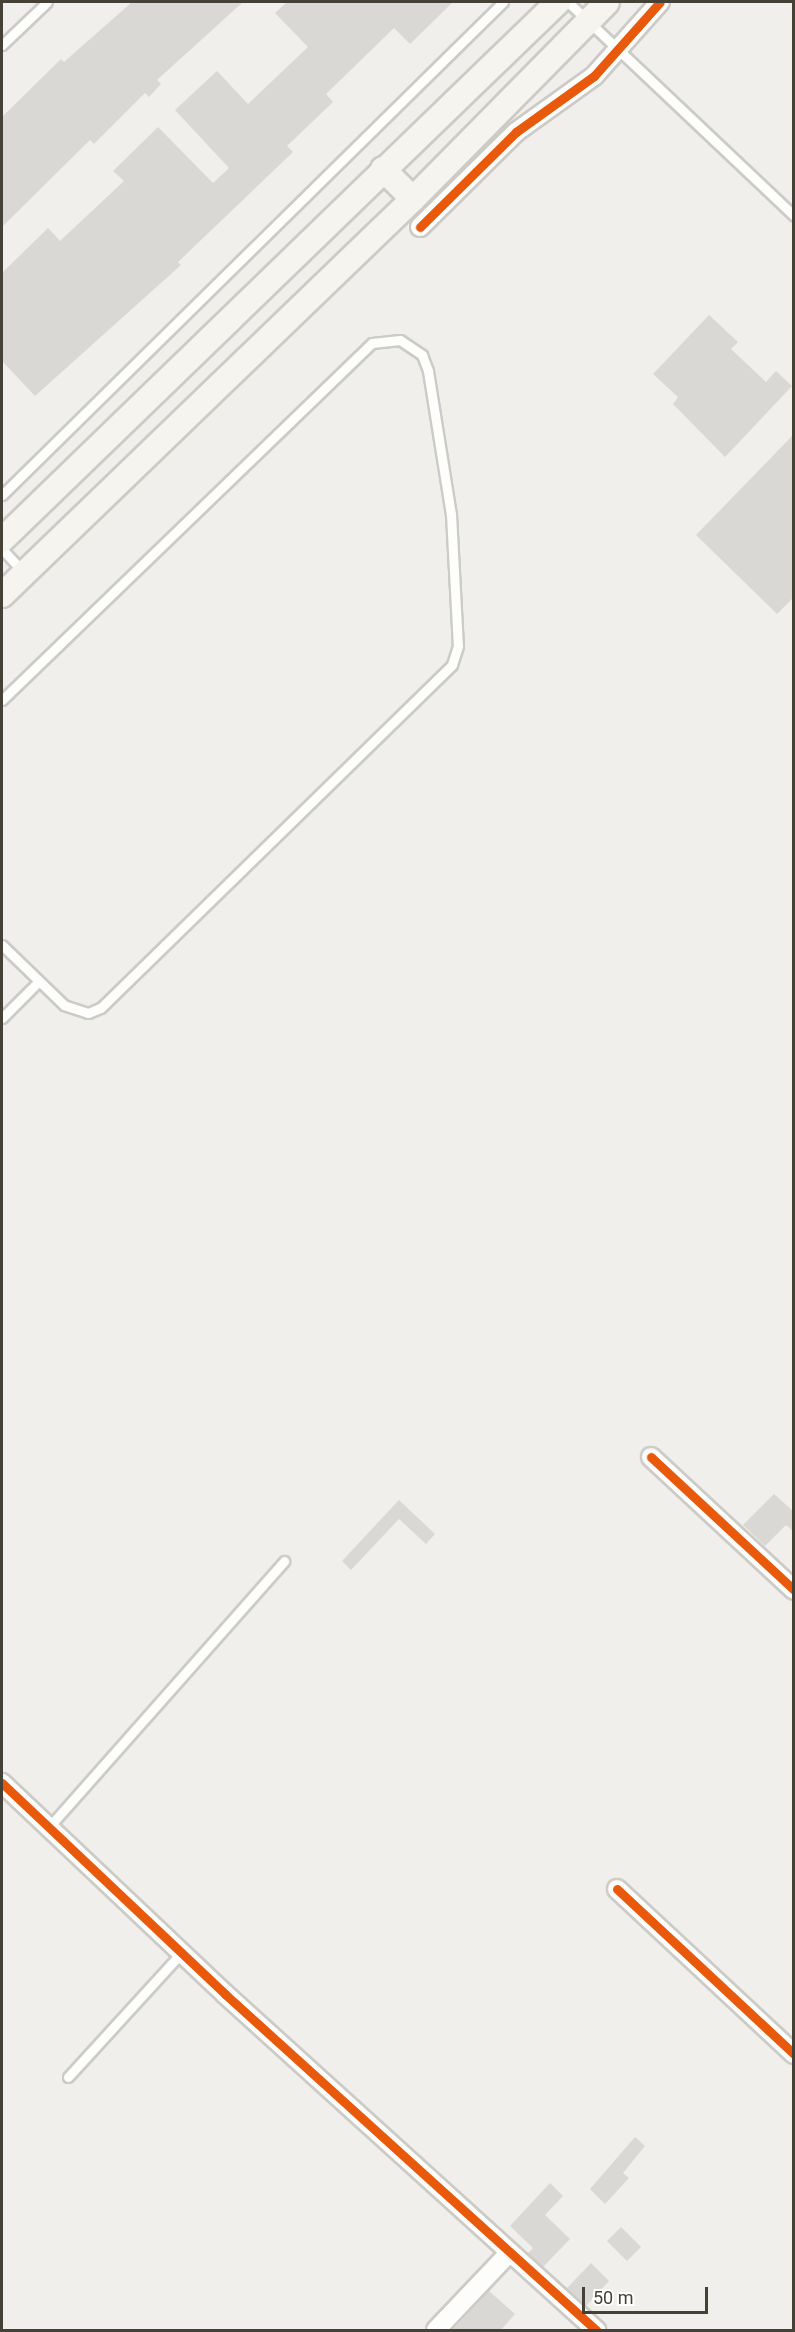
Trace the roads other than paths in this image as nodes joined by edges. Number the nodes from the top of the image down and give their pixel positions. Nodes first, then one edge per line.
1 (47, 2) edge
2 (503, 2) edge
3 (558, 2) edge
4 (568, 2) edge
5 (607, 2) edge
6 (660, 2) edge
7 (587, 22) junction
8 (2, 45) edge
9 (618, 51) junction
10 (383, 169) junction
11 (413, 199) junction
12 (794, 216) edge
13 (420, 227) dead end
14 (2, 495) edge
15 (2, 540) edge
16 (2, 549) edge
17 (24, 573) junction
18 (2, 595) edge
19 (2, 700) edge
20 (2, 945) edge
21 (38, 983) junction
22 (2, 1018) edge
23 (651, 1458) dead end
24 (284, 1561) dead end
25 (794, 1590) edge
26 (2, 1783) edge
27 (49, 1827) junction
28 (617, 1888) dead end
29 (182, 1952) junction
30 (794, 2054) edge
31 (68, 2077) dead end
32 (508, 2254) junction
33 (436, 2331) edge
34 (596, 2331) edge

1 - 8 lane
2 - 14 lane
3 - 10 main road
4 - 7 lane
5 - 7 main road
6 - 9 street
7 - 9 lane
7 - 11 main road
9 - 12 lane
9 - 13 street
10 - 11 main road
10 - 15 main road
11 - 17 main road
16 - 17 lane
17 - 18 main road
19 - 21 lane
20 - 21 lane
21 - 22 lane
23 - 25 street
24 - 27 lane
26 - 27 street
27 - 29 street
28 - 30 street
29 - 31 lane
29 - 32 street
32 - 33 street
32 - 34 street

